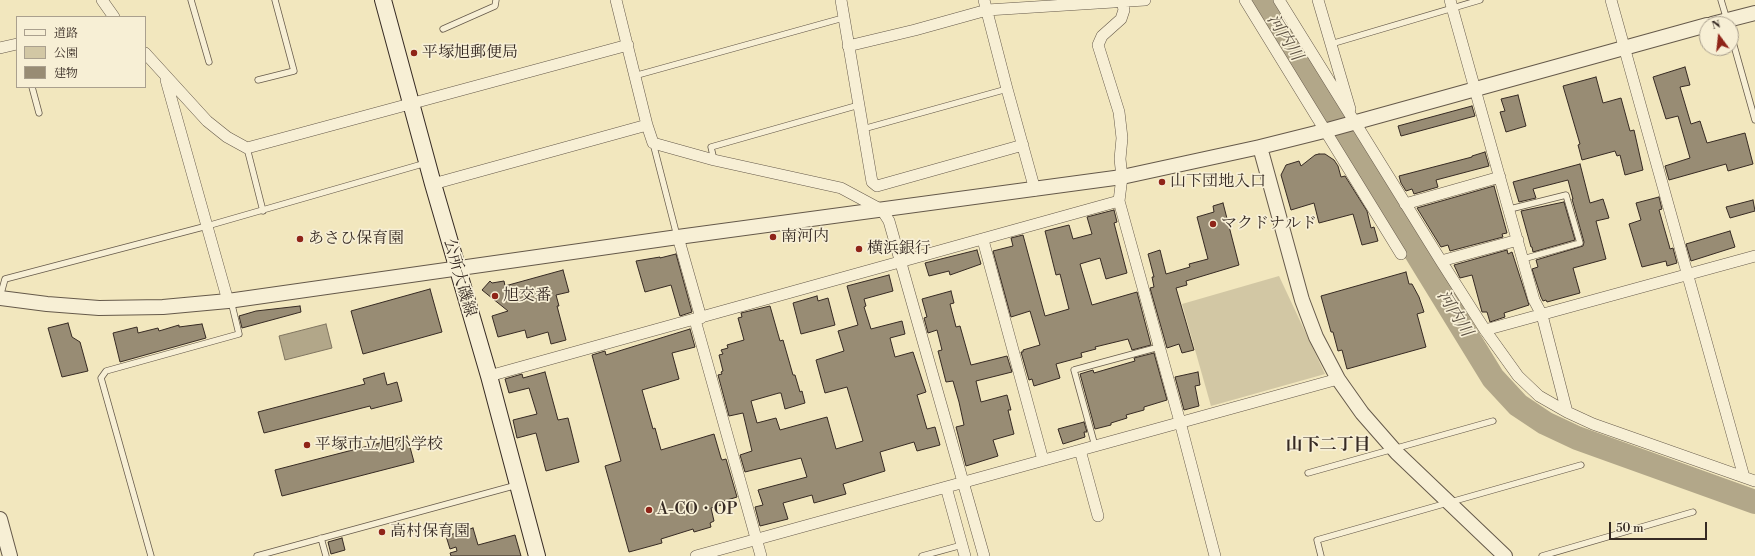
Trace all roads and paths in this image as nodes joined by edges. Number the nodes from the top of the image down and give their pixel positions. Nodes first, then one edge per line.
1 (102, 0) edge
2 (191, 0) edge
3 (275, 0) edge
4 (383, 0) edge
5 (496, 0) edge
6 (616, 0) edge
7 (841, 0) edge
8 (1145, 0) edge
9 (1244, 0) edge
10 (1279, 0) edge
11 (1318, 0) edge
12 (1480, 0) edge
13 (1611, 0) edge
14 (1721, 0) edge
15 (1122, 1) edge
16 (1451, 4) edge
17 (985, 5) edge
18 (1755, 13) edge
19 (113, 16) edge
20 (1725, 16) edge
21 (844, 18) junction
22 (1739, 18) edge
23 (1699, 28) edge
24 (443, 29) dead end
25 (16, 44) edge
26 (1331, 44) junction
27 (628, 45) junction
28 (848, 46) junction
29 (0, 48) edge
30 (1624, 48) junction
31 (146, 54) edge
32 (1737, 56) edge
33 (209, 62) dead end
34 (634, 76) junction
35 (166, 78) junction
36 (258, 80) dead end
37 (32, 88) edge
38 (1476, 88) junction
39 (1007, 90) junction
40 (411, 103) junction
41 (859, 105) junction
42 (39, 113) dead end
43 (1755, 120) edge
44 (1353, 123) junction
45 (647, 125) junction
46 (863, 129) junction
47 (1325, 131) junction
48 (653, 143) junction
49 (1023, 145) junction
50 (1260, 147) junction
51 (247, 148) junction
52 (714, 160) junction
53 (427, 163) junction
54 (1122, 177) junction
55 (1500, 177) junction
56 (432, 184) junction
57 (1035, 190) junction
58 (1119, 201) junction
59 (1405, 204) junction
60 (1510, 209) junction
61 (882, 210) junction
62 (263, 211) junction
63 (207, 226) junction
64 (678, 237) junction
65 (982, 240) junction
66 (1518, 240) junction
67 (1400, 254) dead end
68 (1755, 256) edge
69 (1523, 259) junction
70 (1441, 261) junction
71 (900, 262) junction
72 (456, 268) junction
73 (1688, 275) junction
74 (0, 298) edge
75 (229, 301) junction
76 (1542, 315) junction
77 (698, 319) junction
78 (1485, 330) junction
79 (1159, 347) junction
80 (489, 376) junction
81 (1338, 379) junction
82 (1567, 412) junction
83 (1180, 422) junction
84 (1493, 422) dead end
85 (1095, 446) junction
86 (1080, 450) junction
87 (1394, 450) junction
88 (1043, 460) junction
89 (1581, 465) dead end
90 (1308, 473) dead end
91 (1752, 479) edge
92 (963, 482) junction
93 (517, 485) junction
94 (946, 487) junction
95 (1448, 502) junction
96 (1692, 512) dead end
97 (1098, 516) dead end
98 (0, 519) edge
99 (321, 538) junction
100 (756, 539) junction
101 (962, 545) junction
102 (6, 551) edge
103 (151, 556) edge
104 (257, 556) edge
105 (326, 556) edge
106 (537, 556) edge
107 (696, 556) edge
108 (761, 556) edge
109 (922, 556) edge
110 (965, 556) edge
111 (984, 556) edge
112 (1215, 556) edge
113 (1321, 556) edge
114 (1505, 556) edge
115 (1542, 556) edge

1 - 19 street
2 - 33 lane
3 - 36 lane
4 - 40 main road, 公所大磯線
5 - 24 lane
6 - 27 street
7 - 21 street
8 - 15 street
9 - 47 street
10 - 44 street
11 - 26 street
12 - 16 lane
13 - 30 street
14 - 20 lane
15 - 17 street
15 - 54 street
16 - 26 lane
16 - 38 street
17 - 28 street
17 - 39 street
18 - 22 street
21 - 28 street
21 - 34 lane
23 - 30 street
25 - 29 street
26 - 44 street
27 - 34 street
27 - 40 street
28 - 41 street
30 - 38 street
30 - 73 street
31 - 35 street
32 - 43 lane
34 - 45 street
35 - 51 street
35 - 63 street
37 - 42 lane
38 - 44 street
38 - 55 street
39 - 46 lane
39 - 49 street
40 - 51 street
40 - 53 main road, 公所大磯線
41 - 46 street
41 - 52 lane
44 - 47 street
44 - 59 street
45 - 48 street
45 - 56 street
46 - 49 street
47 - 50 street
47 - 67 street
48 - 52 street
48 - 64 lane
49 - 57 street
50 - 54 street
50 - 81 street
51 - 62 lane
52 - 61 street
53 - 56 main road, 公所大磯線
53 - 62 lane
54 - 57 street
54 - 58 street
55 - 59 street
55 - 60 street
56 - 72 main road, 公所大磯線
57 - 61 street
58 - 65 street
58 - 79 street
59 - 70 street
60 - 66 street
60 - 69 lane
61 - 64 street
61 - 71 street
62 - 63 lane
63 - 74 lane
63 - 75 street
64 - 72 street
64 - 77 street
65 - 71 street
65 - 88 street
66 - 69 street
66 - 70 street
68 - 73 street
69 - 76 street
70 - 78 street
71 - 77 street
71 - 92 street
72 - 75 street
72 - 80 main road, 公所大磯線
73 - 76 street
73 - 91 street
74 - 75 street
75 - 103 lane
76 - 78 street
76 - 82 street
77 - 80 street
77 - 100 street
78 - 82 street
79 - 83 street
79 - 85 lane
80 - 93 main road, 公所大磯線
81 - 83 street
81 - 87 street
82 - 91 street
83 - 85 street
83 - 112 street
84 - 87 lane
85 - 86 street
86 - 88 street
86 - 97 street
87 - 90 lane
87 - 95 street
88 - 92 street
89 - 95 lane
92 - 94 street
92 - 111 street
93 - 99 lane
93 - 106 main road, 公所大磯線
94 - 100 street
94 - 101 street
95 - 113 lane
95 - 114 street
96 - 115 lane
98 - 102 street
99 - 104 lane
99 - 105 lane
100 - 107 street
100 - 108 street
101 - 109 lane
101 - 110 street

